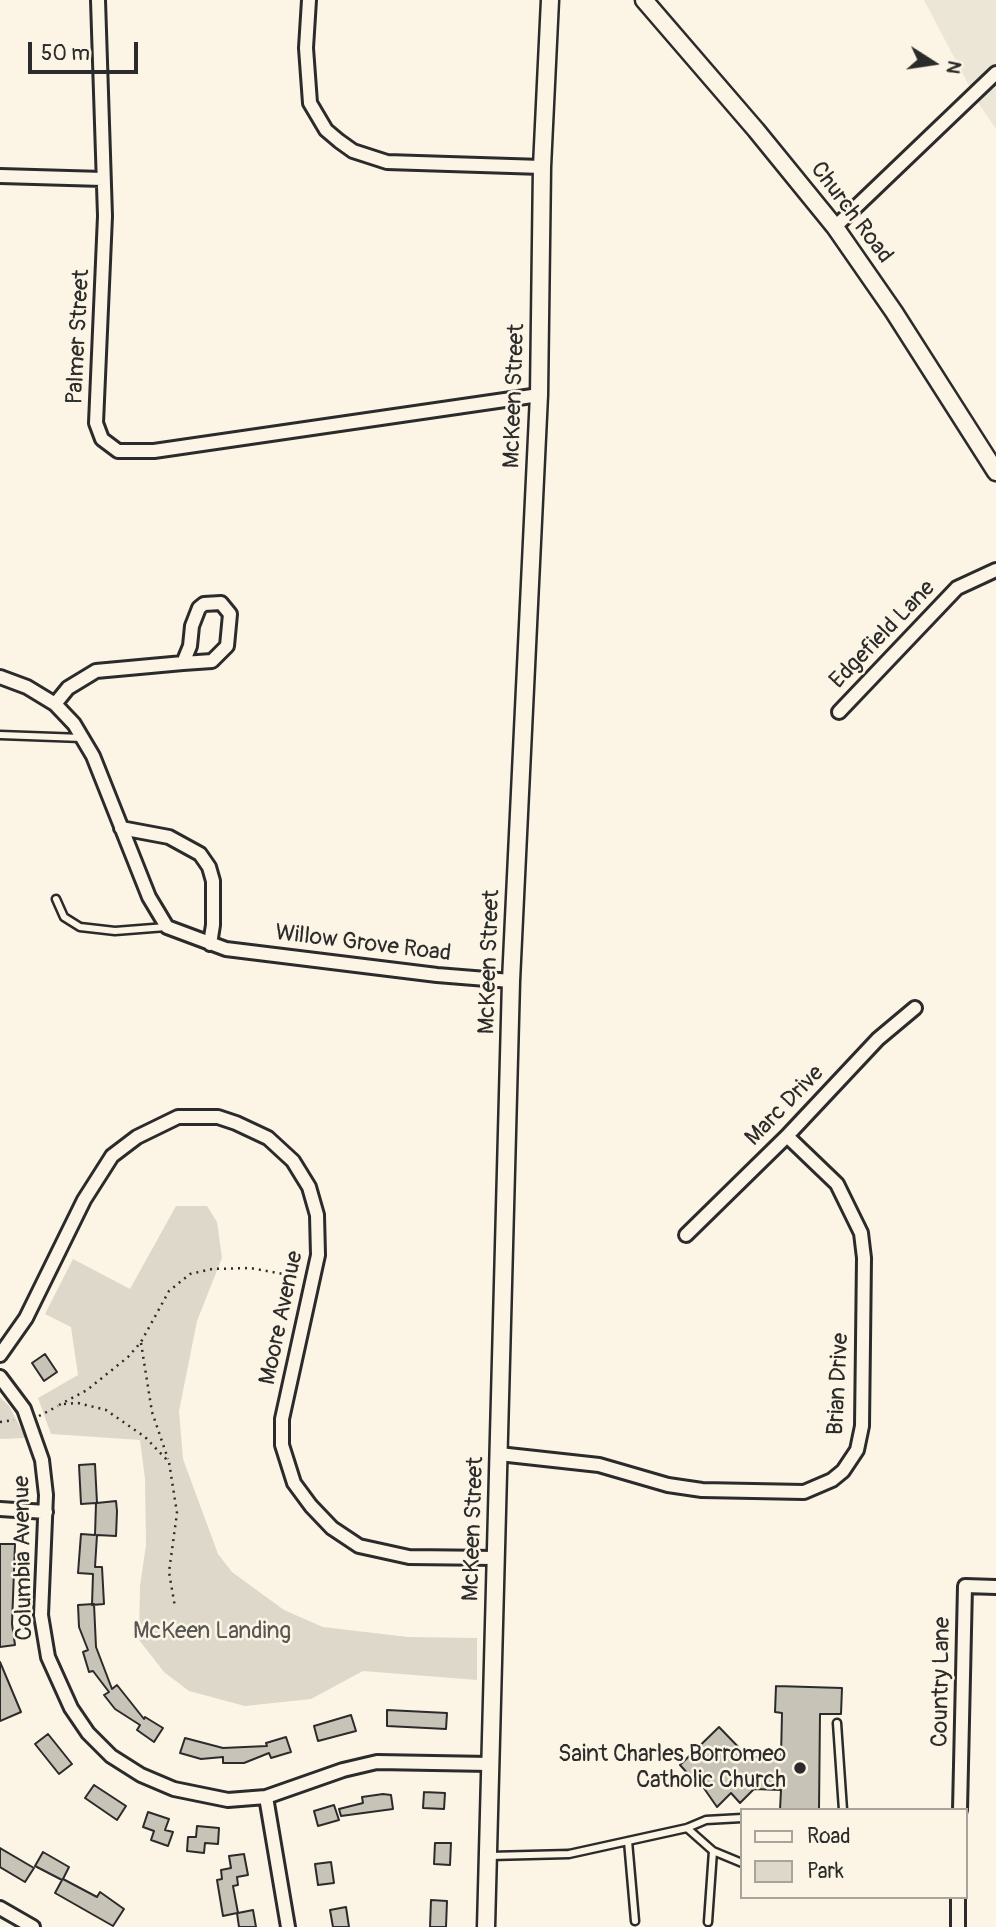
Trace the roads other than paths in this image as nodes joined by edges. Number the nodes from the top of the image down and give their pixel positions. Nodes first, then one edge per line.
1 (99, 0) edge
2 (309, 0) edge
3 (550, 0) edge
4 (644, 0) edge
5 (996, 73) edge
6 (542, 167) junction
7 (0, 176) edge
8 (103, 179) junction
9 (835, 228) junction
10 (539, 395) junction
11 (996, 472) edge
12 (996, 569) edge
13 (183, 663) junction
14 (0, 677) edge
15 (55, 704) junction
16 (839, 712) dead end
17 (0, 736) edge
18 (83, 738) junction
19 (121, 828) junction
20 (56, 899) dead end
21 (167, 927) junction
22 (210, 944) junction
23 (511, 981) junction
24 (915, 1008) dead end
25 (787, 1136) junction
26 (686, 1236) dead end
27 (0, 1355) edge
28 (0, 1377) edge
29 (499, 1454) junction
30 (0, 1509) edge
31 (46, 1512) junction
32 (496, 1558) junction
33 (996, 1587) edge
34 (837, 1723) dead end
35 (490, 1764) junction
36 (266, 1797) junction
37 (844, 1808) edge
38 (960, 1808) edge
39 (740, 1818) edge
40 (687, 1828) junction
41 (628, 1841) junction
42 (713, 1852) junction
43 (488, 1856) junction
44 (740, 1862) edge
45 (958, 1899) edge
46 (0, 1908) edge
47 (635, 1921) dead end
48 (708, 1922) dead end
49 (33, 1927) edge
50 (288, 1927) edge
51 (486, 1927) edge
52 (958, 1927) edge

1 - 8 street, Palmer Street
2 - 6 street
3 - 6 street, McKeen Street
4 - 9 street, Church Road
5 - 9 street
6 - 10 street, McKeen Street
7 - 8 street
8 - 10 street, Palmer Street
9 - 11 street, Church Road
10 - 23 street, McKeen Street
12 - 16 street, Edgefield Lane
13 - 13 street
13 - 15 street
14 - 15 street
15 - 18 street
17 - 18 lane
18 - 19 street
19 - 21 street
19 - 22 street
20 - 21 lane, Willow Grove Road
21 - 22 street, Willow Grove Road
22 - 23 street, Willow Grove Road
23 - 29 street, McKeen Street
24 - 25 street, Marc Drive
25 - 26 street, Marc Drive
25 - 29 street, Brian Drive
27 - 32 street, Moore Avenue
28 - 31 street, Columbia Avenue
29 - 32 street, McKeen Street
30 - 31 street
31 - 36 street, Columbia Avenue
32 - 35 street, McKeen Street
33 - 38 street, Country Lane
34 - 37 lane
35 - 36 street, Columbia Avenue
35 - 43 street, McKeen Street
36 - 50 street
39 - 40 lane
40 - 41 lane
40 - 42 lane
41 - 43 lane
41 - 47 lane
42 - 44 lane
42 - 48 lane
43 - 51 street, McKeen Street
45 - 52 street
46 - 49 street

